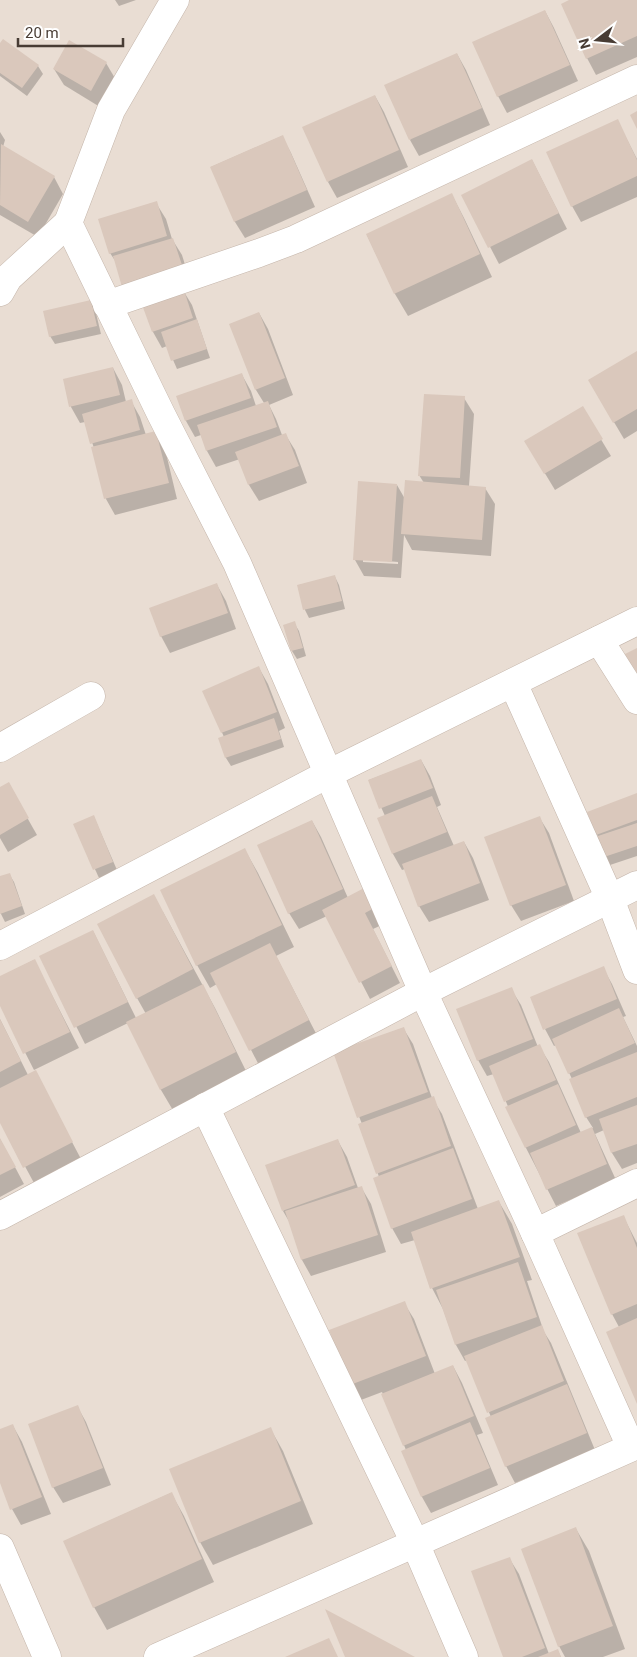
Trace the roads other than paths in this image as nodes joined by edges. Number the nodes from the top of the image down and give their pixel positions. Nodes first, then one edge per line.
1 (175, 0) edge
2 (637, 79) edge
3 (68, 223) junction
4 (0, 292) edge
5 (107, 305) junction
6 (637, 621) edge
7 (599, 640) junction
8 (513, 683) junction
9 (91, 696) dead end
10 (637, 700) edge
11 (0, 748) edge
12 (328, 774) junction
13 (637, 885) edge
14 (610, 900) junction
15 (0, 946) edge
16 (637, 970) edge
17 (423, 992) junction
18 (205, 1107) junction
19 (637, 1184) edge
20 (0, 1216) edge
21 (535, 1234) junction
22 (634, 1446) edge
23 (415, 1543) junction
24 (0, 1548) edge
25 (47, 1657) edge
26 (158, 1657) edge
27 (464, 1657) edge

1 - 3 street
2 - 5 street
3 - 4 street
3 - 5 street
5 - 12 street
6 - 7 street
7 - 8 street
7 - 10 street
8 - 12 street
8 - 14 street
9 - 11 street
12 - 15 street
12 - 17 street
13 - 14 street
14 - 16 street
14 - 17 street
17 - 18 street
17 - 21 street
18 - 20 street
18 - 23 street
19 - 21 street
21 - 22 street
22 - 23 street
23 - 26 street
23 - 27 street
24 - 25 street

